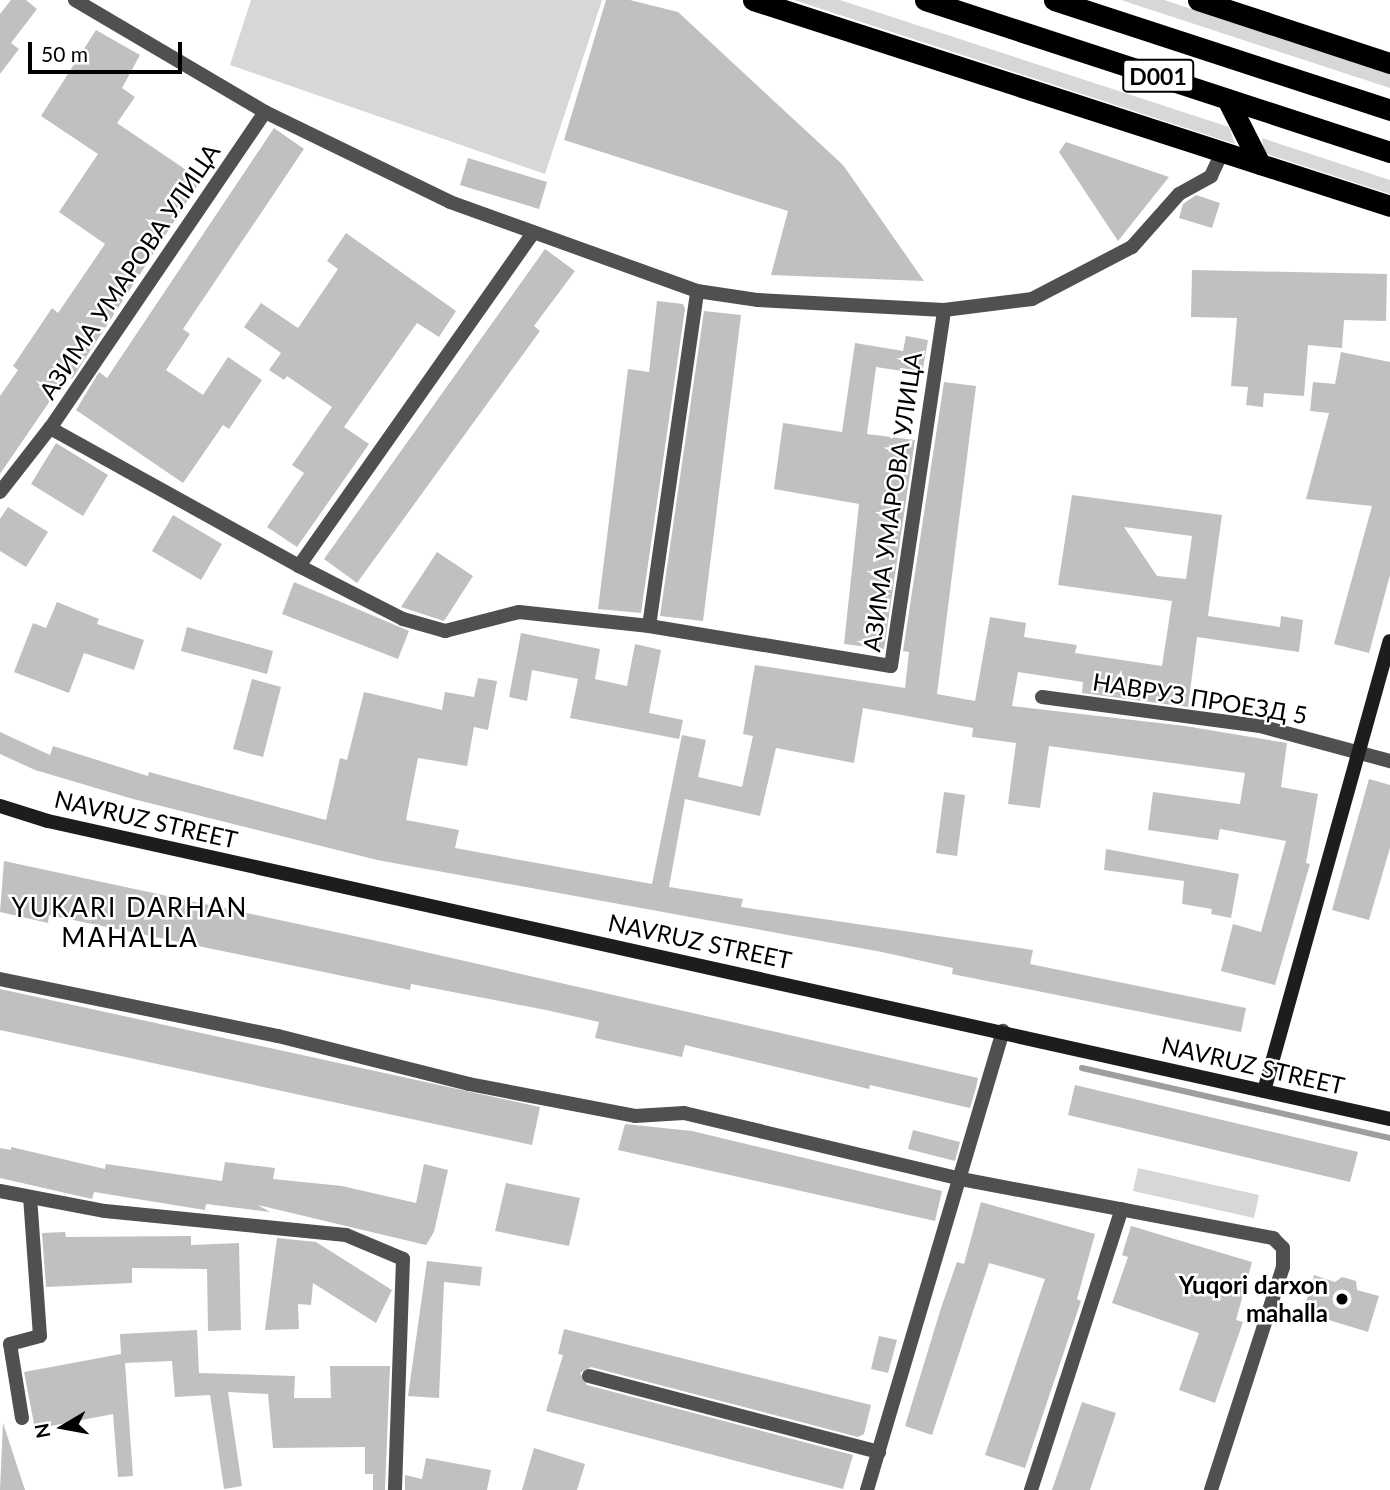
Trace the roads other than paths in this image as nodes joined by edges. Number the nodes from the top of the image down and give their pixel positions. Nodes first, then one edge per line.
1 (75, 0) edge
2 (752, 0) edge
3 (925, 0) edge
4 (1198, 0) edge
5 (1066, 2) edge
6 (1390, 63) edge
7 (1227, 99) junction
8 (1390, 110) edge
9 (265, 112) junction
10 (1223, 152) junction
11 (1390, 152) edge
12 (1260, 164) junction
13 (1390, 206) edge
14 (532, 235) junction
15 (697, 291) junction
16 (944, 310) junction
17 (50, 428) junction
18 (0, 492) edge
19 (299, 566) junction
20 (649, 626) junction
21 (1390, 641) edge
22 (1042, 696) dead end
23 (1357, 751) junction
24 (1390, 761) edge
25 (0, 806) edge
26 (0, 979) edge
27 (1003, 1031) junction
28 (1264, 1091) junction
29 (1390, 1119) edge
30 (961, 1179) junction
31 (0, 1191) edge
32 (30, 1198) junction
33 (1122, 1209) junction
34 (589, 1376) dead end
35 (22, 1418) dead end
36 (879, 1452) junction
37 (395, 1490) edge
38 (867, 1490) edge
39 (1031, 1490) edge
40 (1211, 1490) edge

1 - 9 street
2 - 10 highway
3 - 7 highway, D001
4 - 6 highway
5 - 8 highway, D001
7 - 11 highway, D001
7 - 12 highway
9 - 14 street
9 - 17 street, АЗИМА УМАРОВА УЛИЦА
10 - 12 highway
10 - 16 street
12 - 13 highway
14 - 15 street
14 - 19 street
15 - 16 street
15 - 20 street
16 - 20 street, АЗИМА УМАРОВА УЛИЦА
17 - 18 street
17 - 19 street, АЗИМА УМАРОВА УЛИЦА
19 - 20 street, АЗИМА УМАРОВА УЛИЦА
21 - 23 street
22 - 23 street, НАВРУЗ ПРОЕЗД 5
23 - 24 street, НАВРУЗ ПРОЕЗД 5
23 - 28 street
25 - 27 street, NAVRUZ STREET
26 - 30 street
27 - 28 street, NAVRUZ STREET
27 - 30 street
28 - 29 street, NAVRUZ STREET
30 - 33 street
30 - 36 street
31 - 32 street
32 - 35 street
32 - 37 street
33 - 39 street
33 - 40 street
34 - 36 street
36 - 38 street

